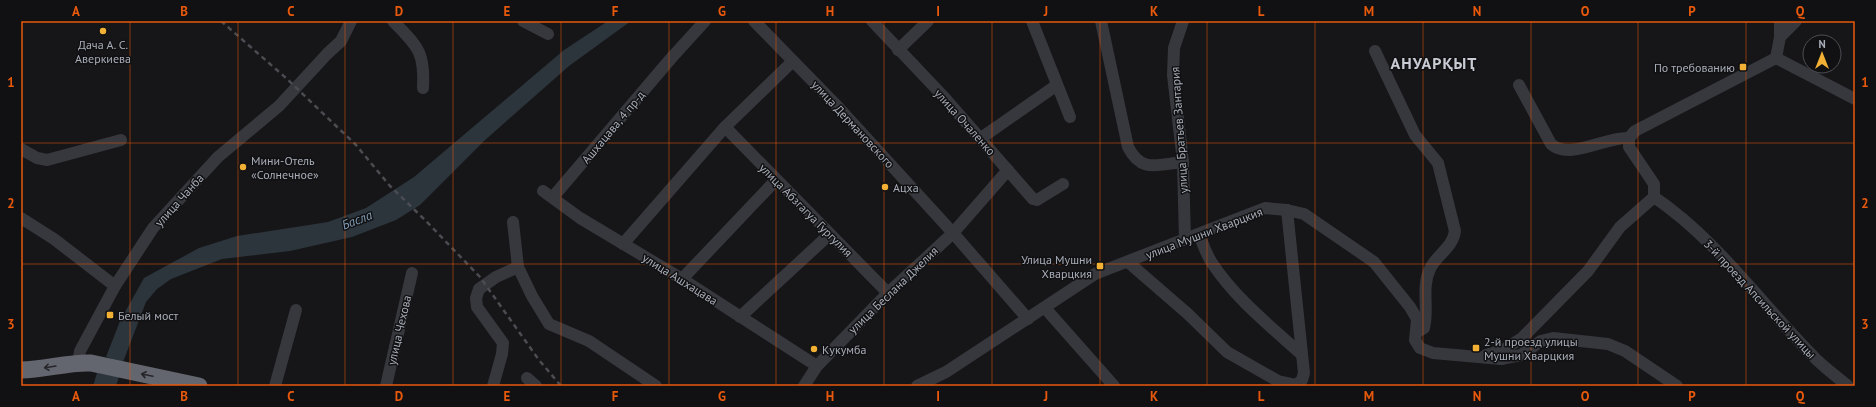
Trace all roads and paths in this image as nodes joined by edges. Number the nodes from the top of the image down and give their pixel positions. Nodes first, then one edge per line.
1 (393, 21) edge
2 (524, 21) edge
3 (705, 21) edge
4 (754, 21) edge
5 (872, 21) edge
6 (928, 21) edge
7 (1032, 21) edge
8 (1101, 21) edge
9 (1183, 21) edge
10 (1780, 21) edge
11 (1796, 21) edge
12 (348, 22) edge
13 (548, 34) dead end
14 (1780, 37) junction
15 (898, 50) junction
16 (1375, 51) dead end
17 (1776, 58) junction
18 (793, 60) junction
19 (1057, 85) junction
20 (1519, 85) dead end
21 (423, 88) dead end
22 (1854, 101) edge
23 (1070, 116) dead end
24 (725, 127) junction
25 (981, 138) junction
26 (1629, 138) junction
27 (121, 140) dead end
28 (21, 149) edge
29 (1183, 162) junction
30 (1008, 170) junction
31 (776, 180) junction
32 (1063, 184) dead end
33 (548, 194) joint
34 (1654, 197) junction
35 (1287, 210) junction
36 (21, 218) edge
37 (513, 222) dead end
38 (953, 233) junction
39 (830, 234) junction
40 (1199, 234) junction
41 (1185, 240) junction
42 (623, 244) junction
43 (1128, 262) junction
44 (518, 267) junction
45 (412, 274) dead end
46 (682, 279) junction
47 (115, 286) junction
48 (888, 293) junction
49 (1045, 308) junction
50 (296, 310) dead end
51 (740, 317) junction
52 (1028, 319) junction
53 (1417, 332) junction
54 (1300, 353) junction
55 (1481, 356) junction
56 (85, 363) junction
57 (817, 366) junction
58 (21, 370) edge
59 (810, 384) edge
60 (1297, 385) edge
61 (199, 386) edge
62 (275, 386) edge
63 (386, 386) edge
64 (493, 386) edge
65 (656, 386) edge
66 (917, 386) edge
67 (1114, 386) edge
68 (1677, 386) edge
69 (1848, 386) edge

1 - 21 street
2 - 13 street
3 - 33 street, Ашхацава, 4 пр-д
4 - 18 street, улица Дермановского
5 - 15 street, улица Очаленко
6 - 15 street
7 - 19 street
8 - 29 street
9 - 29 street, улица Братьев Зантария
10 - 14 street
11 - 14 street
12 - 47 street, улица Чанба
14 - 17 street
15 - 25 street, улица Очаленко
16 - 53 street
17 - 22 street
17 - 26 street
18 - 24 street
18 - 38 street, улица Дермановского
19 - 23 street
19 - 25 street
20 - 26 street
24 - 31 street, улица Абзгагуа Гургулия
24 - 42 street
25 - 30 street, улица Очаленко
26 - 34 street
27 - 28 street
29 - 41 street, улица Братьев Зантария
30 - 32 street, улица Очаленко
30 - 38 street, улица Беслана Джелия
31 - 39 street, улица Абзгагуа Гургулия
31 - 46 street
33 - 42 street, улица Ашхацава
34 - 55 street
34 - 69 street, 3-й проезд Апсильской улицы
35 - 40 street, улица Мушни Хварцкия
35 - 53 street, улица Мушни Хварцкия
35 - 54 street
36 - 47 street
37 - 44 street
38 - 48 street, улица Беслана Джелия
38 - 52 street, улица Дермановского
39 - 48 street, улица Абзгагуа Гургулия
39 - 51 street
40 - 41 street, улица Мушни Хварцкия
40 - 54 street
41 - 43 street, улица Мушни Хварцкия
42 - 46 street, улица Ашхацава
43 - 49 street, улица Мушни Хварцкия
43 - 60 street
44 - 64 street
44 - 65 street
45 - 63 street, улица Чехова
46 - 51 street, улица Ашхацава
47 - 56 street, улица Чанба
48 - 57 street, улица Беслана Джелия
49 - 52 street, улица Мушни Хварцкия
49 - 67 street
50 - 62 street
51 - 57 street, улица Ашхацава
52 - 66 street, улица Мушни Хварцкия
53 - 55 street, улица Мушни Хварцкия
54 - 60 street
55 - 68 street, улица Мушни Хварцкия
56 -> 58 highway
61 -> 56 highway
57 - 59 street, улица Беслана Джелия

